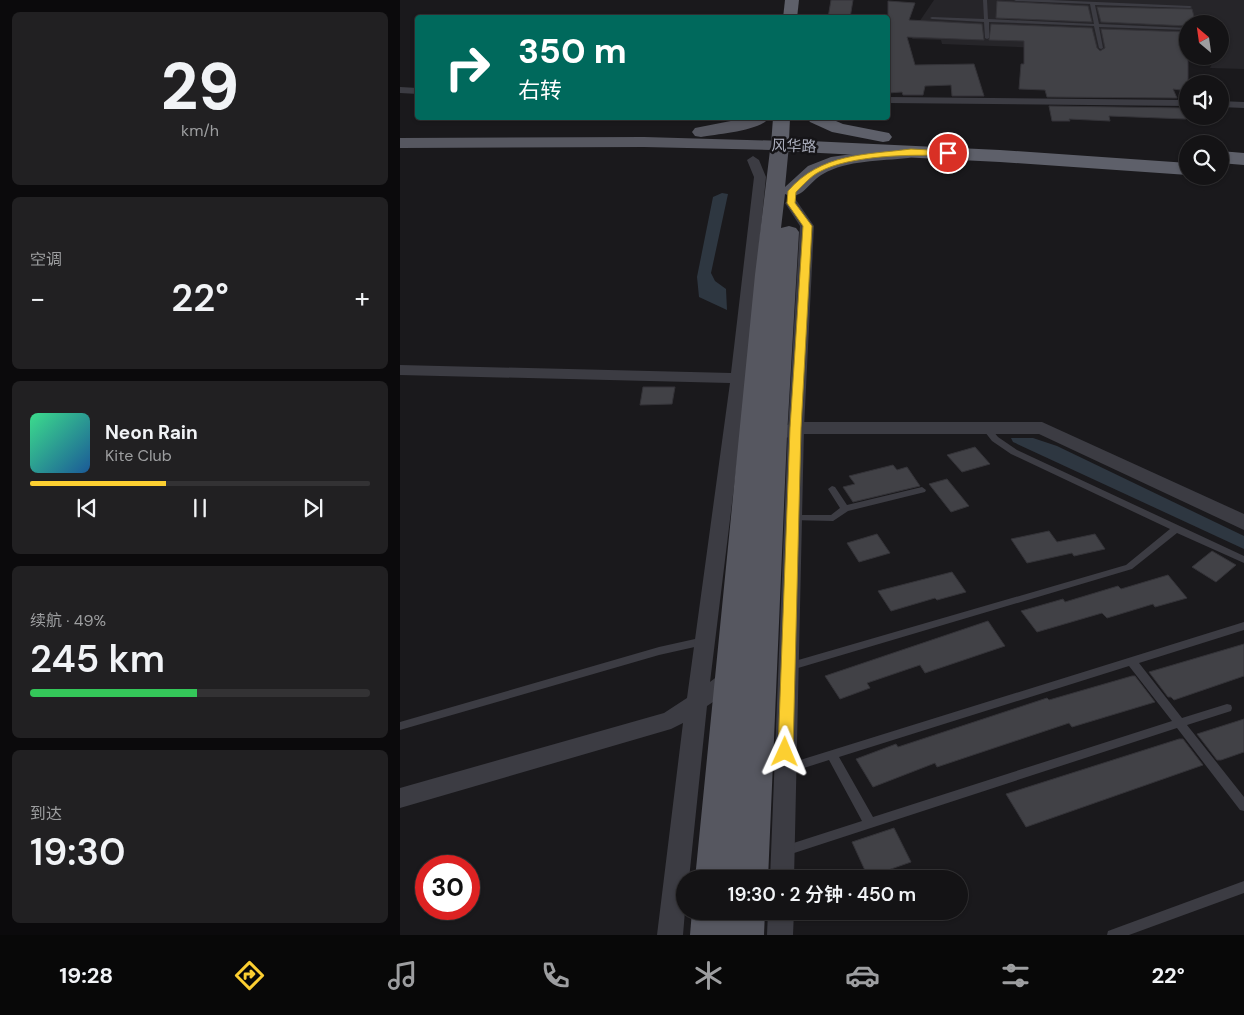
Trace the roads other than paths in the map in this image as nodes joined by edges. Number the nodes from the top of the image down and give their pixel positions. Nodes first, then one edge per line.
1 (792, 0) edge
2 (804, 0) edge
3 (985, 0) edge
4 (1016, 0) edge
5 (1092, 3) junction
6 (1190, 7) dead end
7 (790, 15) edge
8 (802, 15) edge
9 (932, 18) dead end
10 (986, 20) junction
11 (1096, 25) junction
12 (1179, 29) edge
13 (987, 38) dead end
14 (1101, 48) dead end
15 (400, 90) edge
16 (415, 91) edge
17 (890, 100) edge
18 (1179, 103) edge
19 (1229, 104) edge
20 (1244, 105) edge
21 (755, 120) edge
22 (820, 120) edge
23 (400, 133) edge
24 (789, 133) edge
25 (686, 134) junction
26 (884, 137) junction
27 (400, 143) edge
28 (703, 144) junction
29 (911, 151) junction
30 (1179, 153) edge
31 (1229, 158) edge
32 (1244, 159) edge
33 (752, 160) junction
34 (1179, 168) edge
35 (1229, 173) edge
36 (1244, 174) edge
37 (786, 192) junction
38 (400, 370) edge
39 (739, 378) junction
40 (985, 427) junction
41 (764, 434) junction
42 (832, 489) dead end
43 (922, 490) dead end
44 (845, 509) junction
45 (793, 518) junction
46 (1244, 523) edge
47 (1177, 528) junction
48 (1244, 560) edge
49 (1244, 626) edge
50 (704, 642) junction
51 (1132, 662) junction
52 (788, 667) junction
53 (732, 678) junction
54 (698, 702) junction
55 (1227, 708) dead end
56 (1180, 723) junction
57 (400, 726) edge
58 (831, 754) junction
59 (785, 769) junction
60 (400, 798) edge
61 (1244, 806) edge
62 (869, 822) junction
63 (782, 852) junction
64 (716, 870) edge
65 (748, 870) edge
66 (782, 870) edge
67 (1244, 887) edge
68 (711, 920) edge
69 (745, 920) edge
70 (780, 920) edge
71 (670, 935) edge
72 (710, 935) edge
73 (744, 935) edge
74 (780, 935) edge
75 (1113, 935) edge

1 - 7 highway
2 - 8 highway
3 - 10 lane
4 - 5 lane
5 - 6 lane
5 - 11 lane
9 - 10 lane
10 - 11 lane
10 - 13 lane
11 - 12 lane
11 - 14 lane
15 - 16 street
17 - 18 street
19 - 20 street
21 - 25 main road
22 - 26 highway
23 - 25 main road, 风华路
24 - 25 main road, 风华路
24 - 26 highway, 风华路
24 - 28 main road, 风华路
24 - 29 highway, 风华路
24 - 37 main road
26 - 30 highway, 风华路
27 - 28 main road, 风华路
28 - 33 main road
29 - 34 highway, 风华路
29 - 37 main road
31 - 32 highway
33 - 37 main road
33 - 39 street
35 - 36 highway
37 - 41 main road
38 - 39 street
39 - 41 street
40 - 41 street
40 - 46 street
40 - 47 lane
41 - 45 street
41 - 50 street
41 - 53 main road
41 - 65 main road
42 - 44 lane
43 - 44 lane
44 - 45 lane
45 - 52 street
47 - 48 lane
47 - 52 lane
49 - 51 lane
50 - 54 street
50 - 57 lane
51 - 56 lane
51 - 58 lane
52 - 59 street
53 - 54 street
53 - 64 main road
54 - 60 street
54 - 71 street
55 - 56 lane
56 - 61 lane
56 - 62 lane
58 - 59 lane
58 - 62 lane
59 - 63 street
62 - 63 lane
63 - 66 street
67 - 75 lane
68 - 72 main road
69 - 73 main road
70 - 74 street

